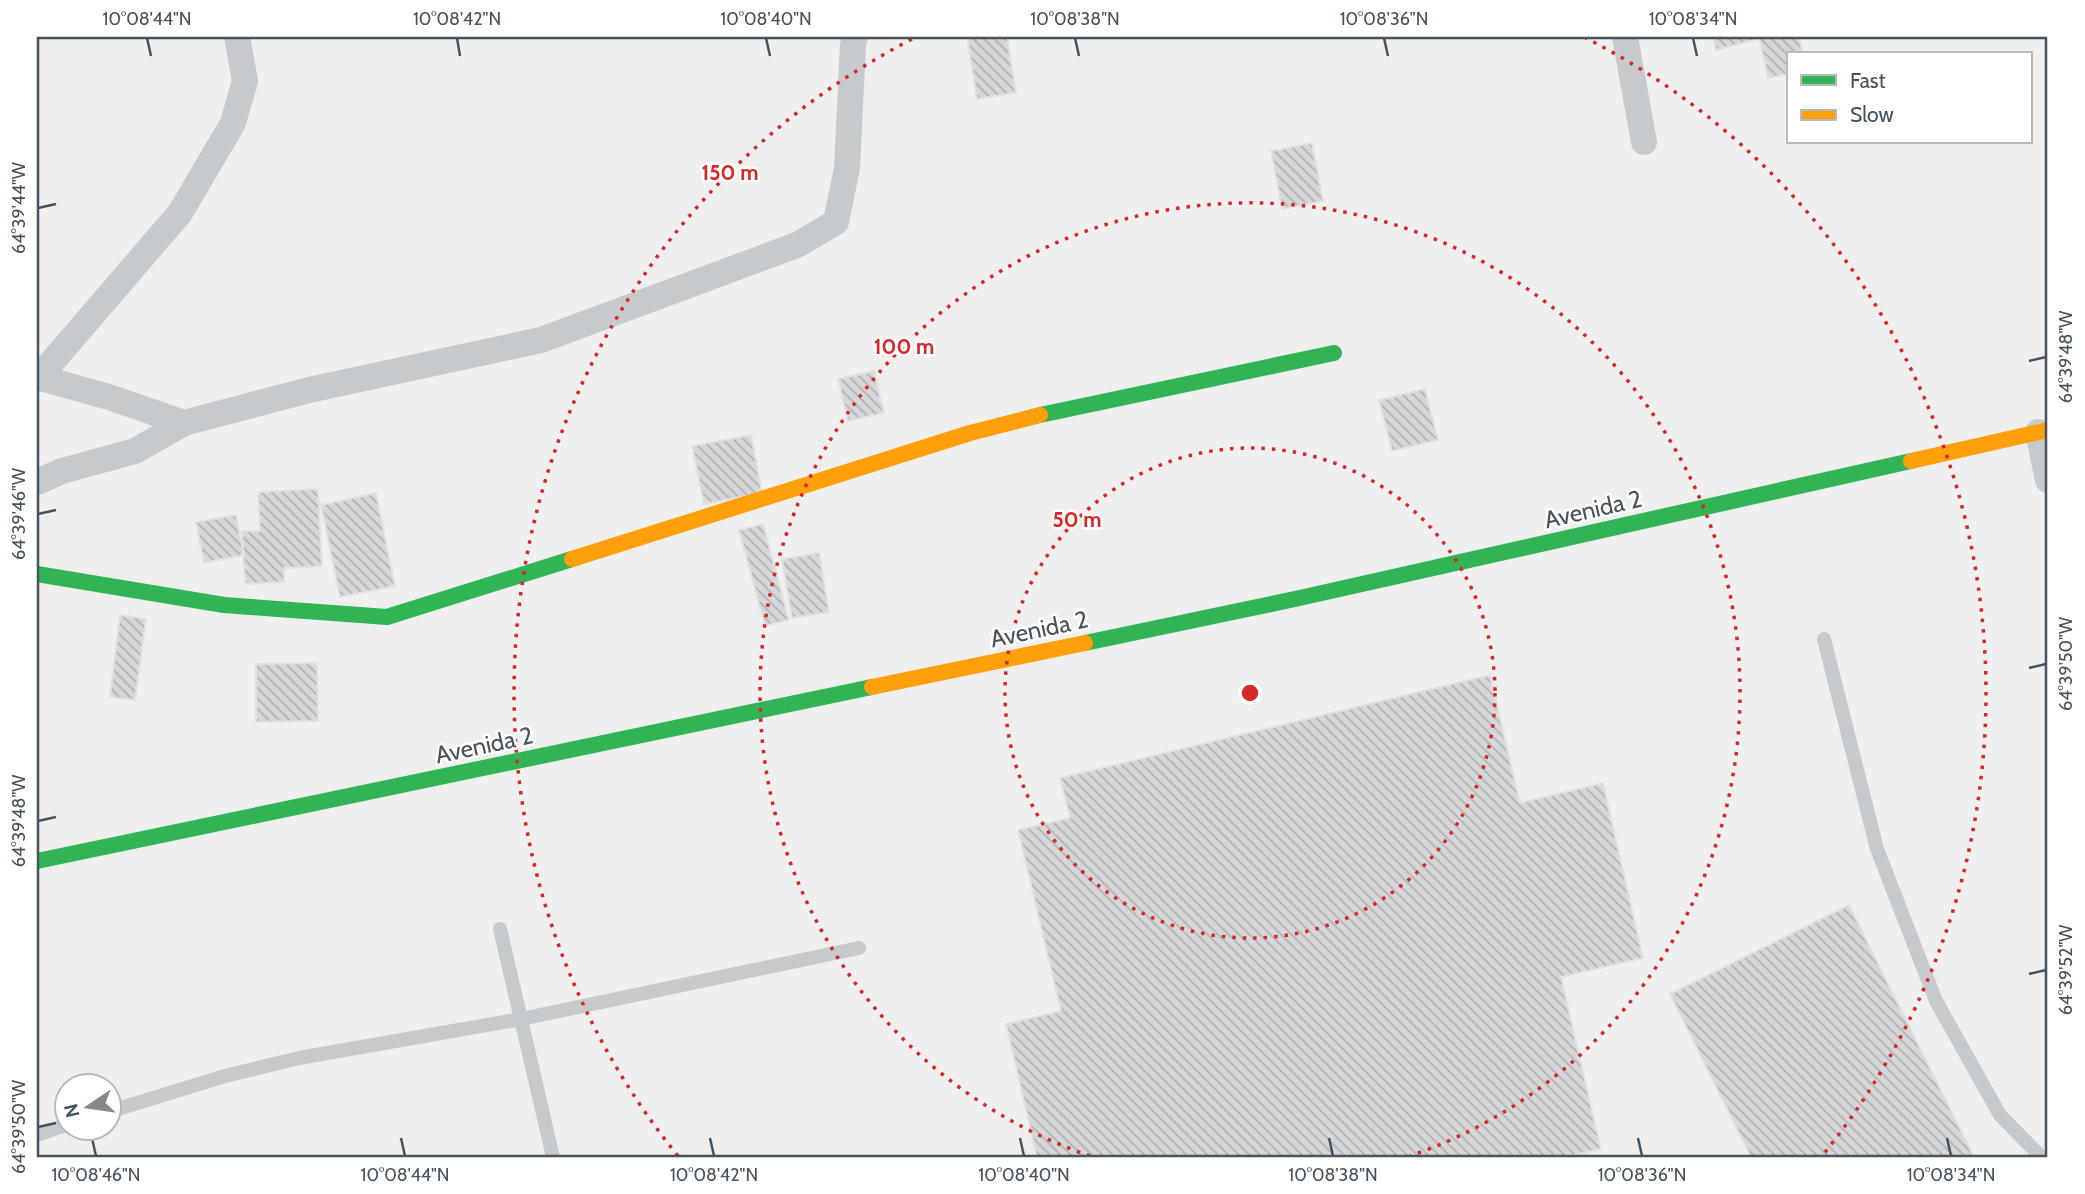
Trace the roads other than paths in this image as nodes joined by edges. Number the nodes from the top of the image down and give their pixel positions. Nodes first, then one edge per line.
1 (237, 37) edge
2 (855, 37) edge
3 (1625, 37) edge
4 (1644, 142) dead end
5 (1334, 353) dead end
6 (38, 377) edge
7 (184, 423) junction
8 (2043, 431) edge
9 (2048, 481) edge
10 (37, 482) edge
11 (37, 574) edge
12 (1824, 639) dead end
13 (37, 861) edge
14 (500, 929) dead end
15 (859, 948) dead end
16 (521, 1018) junction
17 (122, 1108) edge
18 (553, 1157) edge
19 (2041, 1157) edge

1 - 6 street
2 - 7 street
3 - 4 street
5 - 11 street
6 - 7 street
7 - 10 street
8 - 9 street
8 - 13 street, Avenida 2
12 - 19 lane
14 - 16 lane
15 - 16 lane
16 - 17 lane
16 - 18 lane

